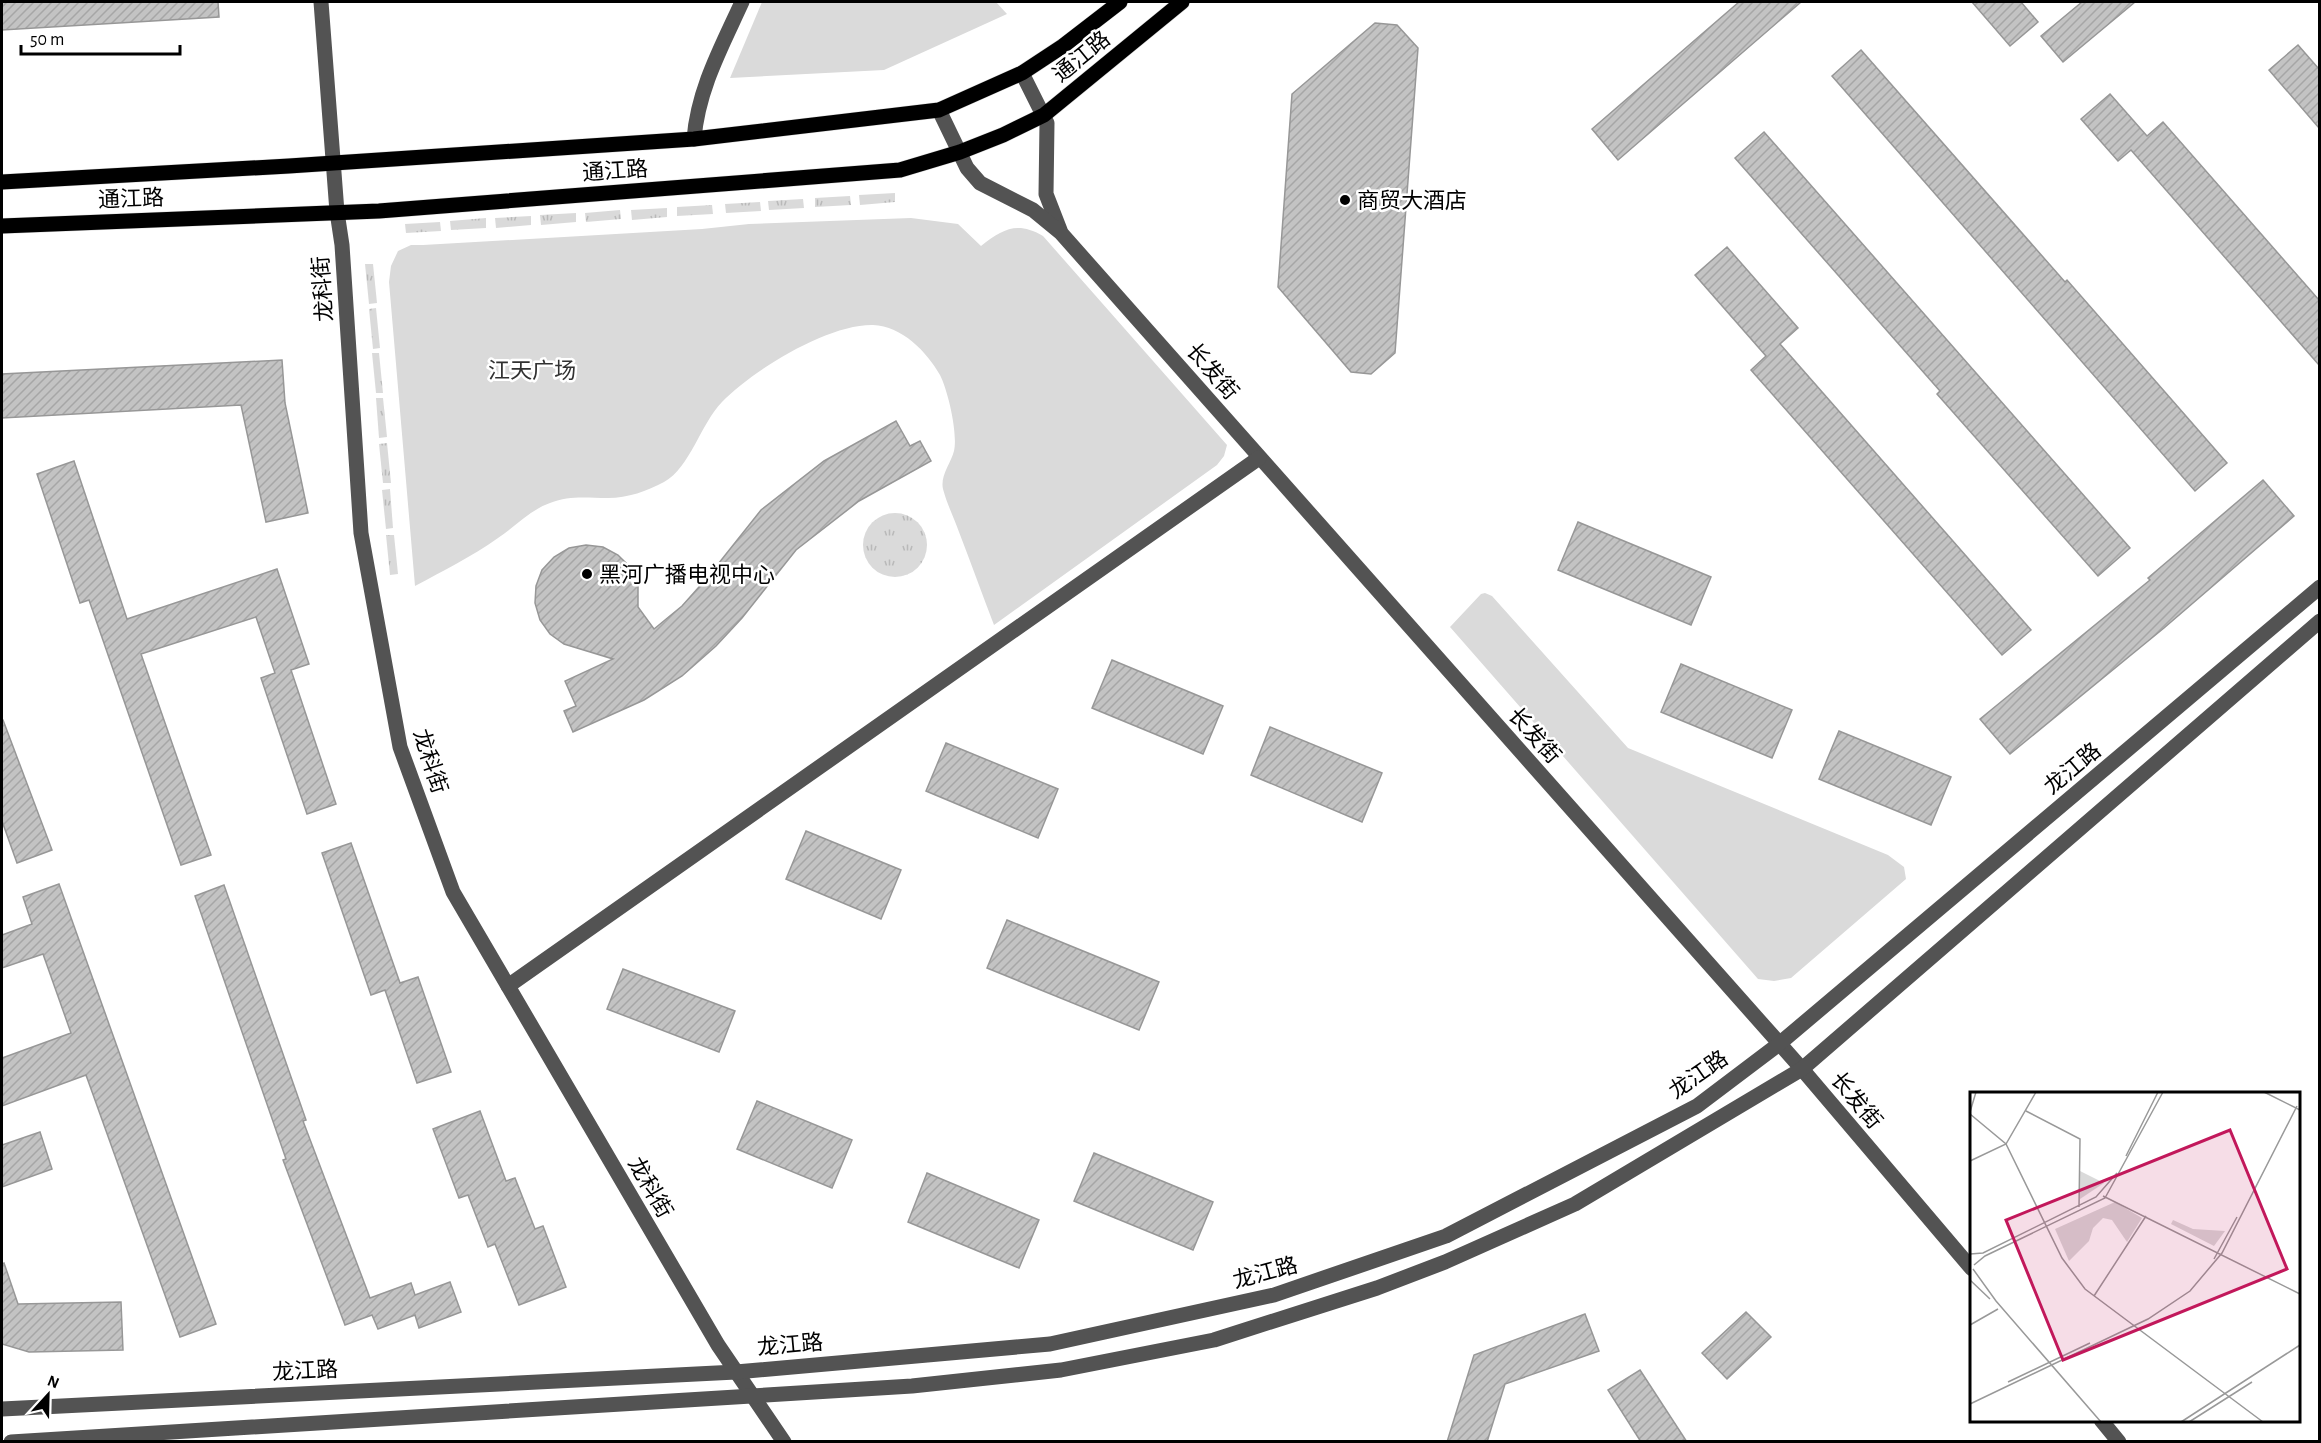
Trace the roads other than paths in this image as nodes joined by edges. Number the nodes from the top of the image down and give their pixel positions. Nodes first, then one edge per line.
1 (321, 2) edge
2 (742, 2) edge
3 (1120, 2) edge
4 (1182, 2) edge
5 (1022, 73) junction
6 (939, 110) junction
7 (1044, 115) junction
8 (694, 138) junction
9 (960, 152) junction
10 (333, 163) junction
11 (2, 182) edge
12 (337, 212) junction
13 (2, 226) edge
14 (1061, 233) junction
15 (1259, 458) junction
16 (2319, 587) edge
17 (2319, 621) edge
18 (508, 986) junction
19 (1779, 1044) junction
20 (1802, 1070) junction
21 (1970, 1268) edge
22 (736, 1372) junction
23 (752, 1395) junction
24 (2, 1409) edge
25 (2103, 1422) edge
26 (12, 1442) edge
27 (783, 1442) edge
28 (2119, 1442) edge

1 - 10 street, 龙科街
2 - 8 street
3 - 5 main road, 通江路
4 - 7 main road, 通江路
5 - 6 main road, 通江路
5 - 7 street, 长发街
6 - 8 main road, 通江路
6 - 9 street, 长发街
7 - 9 main road, 通江路
7 - 14 street, 长发街
8 - 10 main road, 通江路
9 - 12 main road, 通江路
9 - 14 street, 长发街
10 - 11 main road, 通江路
10 - 12 street, 龙科街
12 - 13 main road, 通江路
12 - 18 street, 龙科街
14 - 15 street, 长发街
15 - 18 street
15 - 19 street, 长发街
16 - 19 street, 龙江路
17 - 20 street, 龙江路
18 - 22 street, 龙科街
19 - 20 street, 长发街
19 - 22 street, 龙江路
20 - 21 street, 长发街
20 - 23 street, 龙江路
22 - 23 street, 龙科街
22 - 24 street, 龙江路
23 - 26 street, 龙江路
23 - 27 street, 龙科街
25 - 28 street

